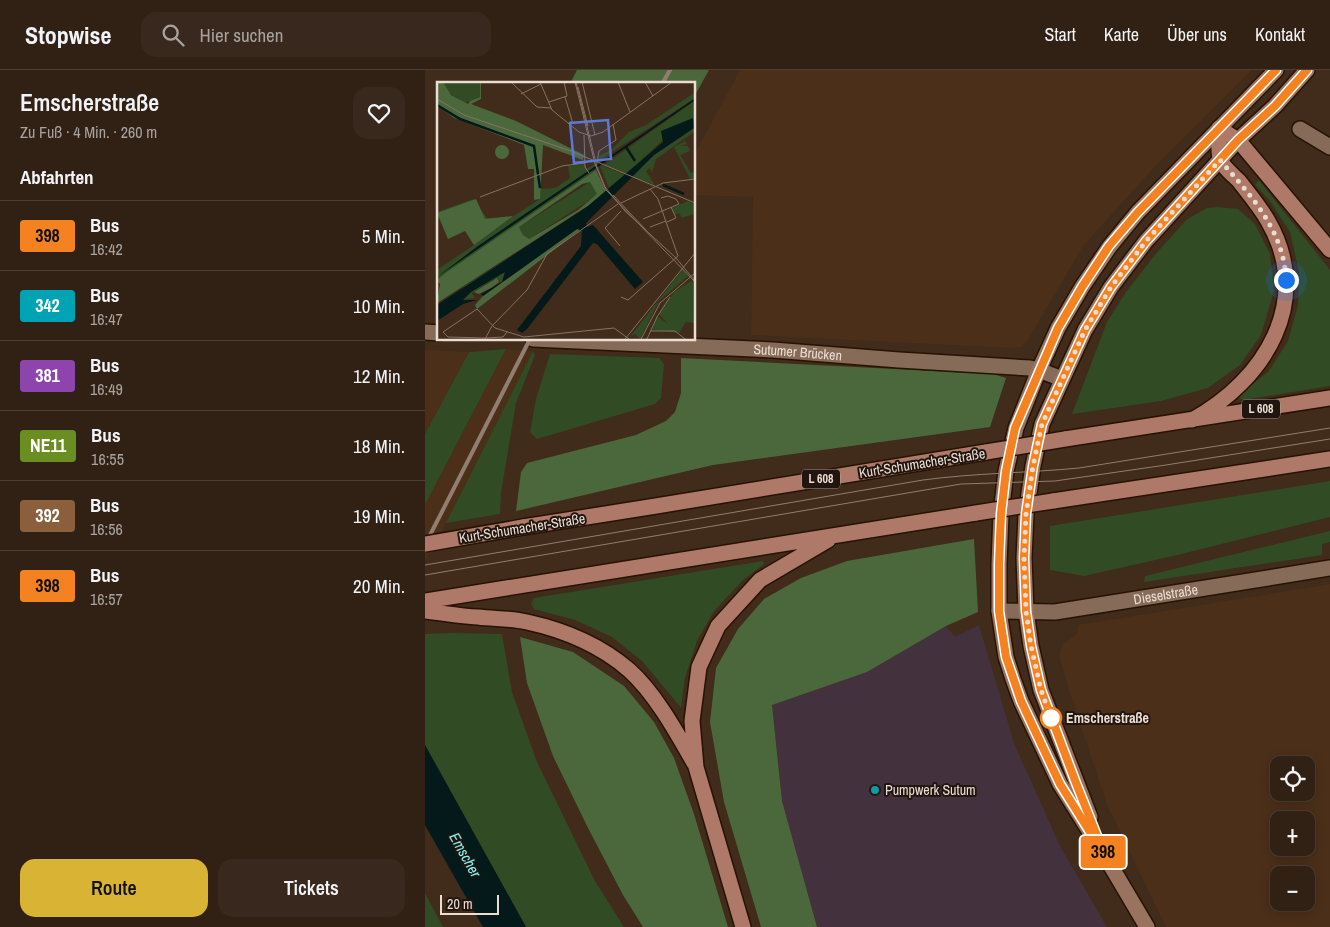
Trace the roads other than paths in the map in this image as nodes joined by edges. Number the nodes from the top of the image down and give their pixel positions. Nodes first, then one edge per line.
1 (1276, 70) edge
2 (1307, 70) edge
3 (1219, 128) junction
4 (1300, 129) dead end
5 (1238, 140) junction
6 (1330, 148) edge
7 (1220, 160) junction
8 (1330, 250) edge
9 (555, 340) edge
10 (1039, 370) junction
11 (1062, 379) junction
12 (1330, 398) edge
13 (1192, 420) junction
14 (1330, 459) edge
15 (836, 535) junction
16 (425, 544) edge
17 (1330, 568) edge
18 (425, 601) edge
19 (425, 611) edge
20 (999, 611) junction
21 (1026, 611) junction
22 (696, 766) junction
23 (1105, 856) junction
24 (743, 927) edge
25 (1147, 927) edge

1 - 3 street
2 - 5 street
3 - 5 main road
3 - 7 main road
3 - 10 street
4 - 6 street
5 - 7 street
5 - 8 main road
7 - 11 street
7 - 13 main road, L 608
9 - 10 street, Sutumer Brücken
10 - 11 street, Sutumer Brücken
10 - 20 street
11 - 21 street
12 - 13 main road, Kurt-Schumacher-Straße / L 608
13 - 16 main road, Kurt-Schumacher-Straße / L 608, bridge
14 - 15 main road, bridge
15 - 18 main road
15 - 22 main road
17 - 21 street, Dieselstraße
19 - 22 main road
20 - 21 street, Dieselstraße
20 - 23 street
21 - 23 street
22 - 24 main road
23 - 25 street

